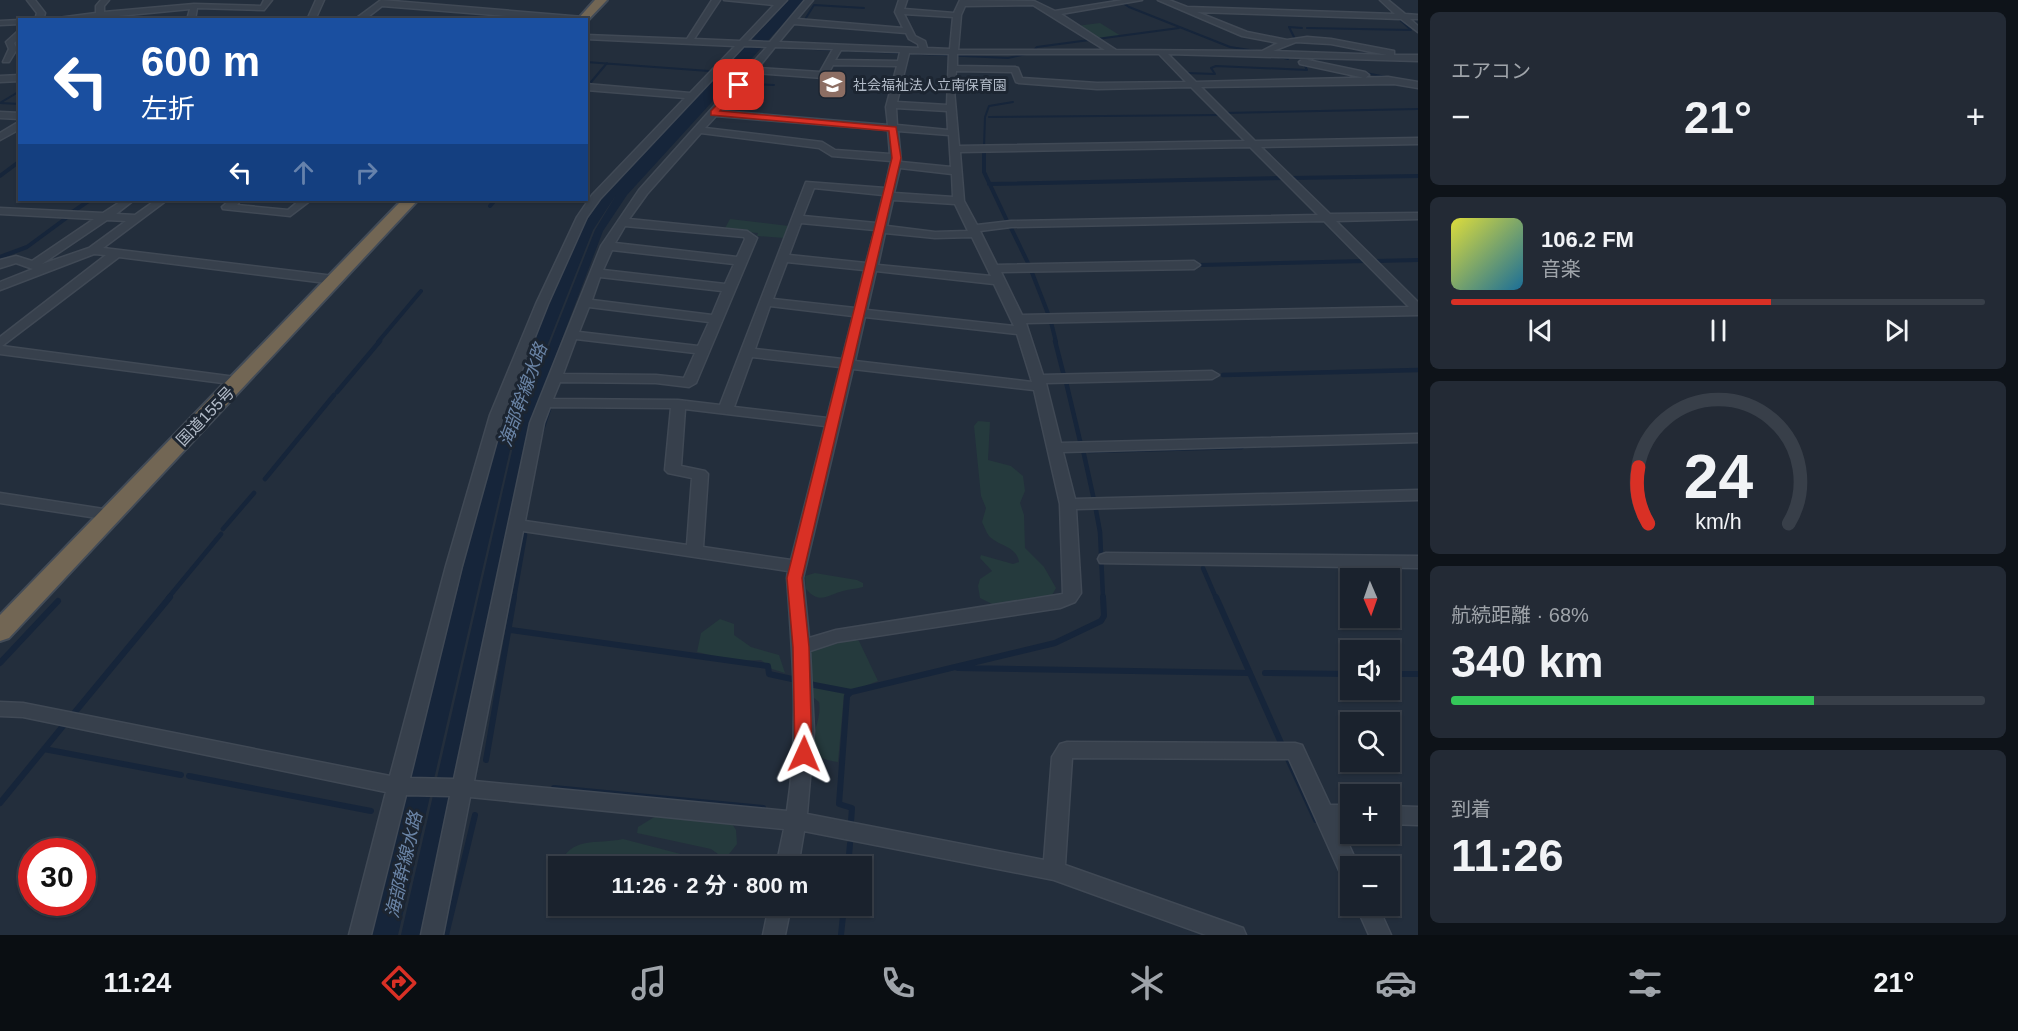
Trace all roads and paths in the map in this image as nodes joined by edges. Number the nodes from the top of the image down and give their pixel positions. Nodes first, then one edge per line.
1 (31, 0) edge
2 (105, 0) edge
3 (268, 0) edge
4 (320, 0) edge
5 (442, 0) edge
6 (601, 0) edge
7 (716, 0) edge
8 (728, 0) edge
9 (809, 0) edge
10 (903, 0) edge
11 (1138, 0) edge
12 (1162, 0) edge
13 (1384, 0) edge
14 (747, 1) edge
15 (383, 2) edge
16 (782, 2) edge
17 (963, 2) edge
18 (190, 4) edge
19 (432, 8) junction
20 (1189, 9) junction
21 (899, 11) junction
22 (1054, 13) junction
23 (100, 15) junction
24 (957, 15) junction
25 (121, 16) edge
26 (1402, 16) junction
27 (1418, 17) edge
28 (40, 18) edge
29 (68, 18) edge
30 (311, 18) edge
31 (361, 18) edge
32 (420, 18) edge
33 (569, 18) edge
34 (584, 18) edge
35 (790, 21) junction
36 (18, 22) edge
37 (0, 23) edge
38 (1418, 30) edge
39 (908, 31) junction
40 (18, 36) edge
41 (588, 37) edge
42 (689, 41) junction
43 (1287, 42) junction
44 (744, 43) junction
45 (771, 44) junction
46 (16, 49) edge
47 (837, 49) junction
48 (923, 51) junction
49 (1160, 51) junction
50 (904, 52) junction
51 (1114, 52) junction
52 (954, 54) junction
53 (1267, 54) junction
54 (1290, 55) junction
55 (1418, 58) edge
56 (18, 59) edge
57 (2, 61) edge
58 (831, 63) junction
59 (902, 64) junction
60 (952, 68) junction
61 (752, 70) junction
62 (18, 78) edge
63 (0, 79) edge
64 (1396, 81) junction
65 (1193, 84) junction
66 (1418, 85) edge
67 (589, 87) edge
68 (693, 96) junction
69 (892, 105) junction
70 (951, 108) junction
71 (714, 113) junction
72 (0, 115) edge
73 (18, 116) edge
74 (18, 125) edge
75 (893, 128) junction
76 (698, 130) junction
77 (954, 133) junction
78 (0, 137) edge
79 (1418, 141) edge
80 (1252, 144) junction
81 (956, 149) junction
82 (896, 162) junction
83 (957, 171) junction
84 (889, 194) junction
85 (24, 201) edge
86 (127, 201) edge
87 (161, 201) edge
88 (235, 201) edge
89 (305, 201) edge
90 (409, 201) edge
91 (959, 201) junction
92 (5, 211) edge
93 (106, 215) junction
94 (1418, 216) edge
95 (138, 218) junction
96 (1326, 218) junction
97 (796, 219) junction
98 (0, 220) edge
99 (623, 222) junction
100 (880, 228) junction
101 (974, 231) junction
102 (607, 246) junction
103 (93, 250) junction
104 (50, 253) junction
105 (116, 253) junction
106 (75, 257) junction
107 (782, 258) junction
108 (741, 261) junction
109 (0, 264) edge
110 (1194, 265) dead end
111 (39, 267) junction
112 (871, 267) junction
113 (596, 273) junction
114 (998, 275) junction
115 (334, 280) junction
116 (0, 286) edge
117 (729, 288) junction
118 (765, 302) junction
119 (586, 303) junction
120 (1418, 310) edge
121 (860, 312) junction
122 (717, 319) junction
123 (1020, 325) junction
124 (573, 335) junction
125 (0, 343) edge
126 (0, 350) edge
127 (703, 350) junction
128 (747, 352) junction
129 (847, 364) junction
130 (1212, 375) dead end
131 (556, 378) junction
132 (238, 381) junction
133 (1039, 383) junction
134 (546, 403) junction
135 (678, 404) junction
136 (726, 408) junction
137 (833, 423) junction
138 (1418, 438) edge
139 (1056, 448) junction
140 (1418, 495) edge
141 (0, 498) edge
142 (1068, 504) junction
143 (110, 515) junction
144 (517, 525) junction
145 (695, 551) junction
146 (1106, 559) dead end
147 (1418, 562) edge
148 (797, 567) junction
149 (0, 631) edge
150 (801, 647) junction
151 (0, 709) edge
152 (403, 787) junction
153 (459, 788) junction
154 (1324, 814) junction
155 (1340, 814) edge
156 (1400, 815) edge
157 (1418, 816) edge
158 (796, 821) junction
159 (789, 856) edge
160 (1344, 856) edge
161 (1054, 871) junction
162 (778, 916) edge
163 (1371, 916) edge
164 (360, 935) edge
165 (432, 935) edge
166 (774, 935) edge
167 (1235, 935) edge
168 (1380, 935) edge

1 - 28 street
2 - 23 street
3 - 18 street
4 - 30 street
5 - 19 street
6 - 34 highway
7 - 42 street
8 - 14 street
9 - 35 street
10 - 21 street
11 - 22 street
12 - 20 street
13 - 26 street
14 - 16 street
15 - 19 street
15 - 31 street
16 - 44 street
17 - 22 street
17 - 24 street
18 - 25 street
19 - 32 street
19 - 33 street
20 - 26 street
20 - 43 street
21 - 24 street
21 - 39 street
22 - 51 street
23 - 25 street
23 - 29 street
24 - 52 street
26 - 27 street
26 - 38 street
35 - 39 street
35 - 45 street
36 - 37 street
39 - 48 street
40 - 46 street
41 - 42 street
42 - 44 street
43 - 53 street
43 - 55 street
44 - 45 street
44 - 68 street
45 - 47 street
45 - 61 street
46 - 57 street
47 - 50 street
47 - 58 street
48 - 50 street
48 - 52 street
49 - 51 street
49 - 53 street
49 - 65 street
50 - 59 street
51 - 52 street
52 - 60 street
53 - 54 street
54 - 55 street
54 - 64 street
56 - 57 street
58 - 59 street
58 - 61 street
59 - 69 street
60 - 65 street
60 - 70 street
61 - 71 street
62 - 63 street
64 - 65 street
64 - 66 street
65 - 80 street
67 - 68 street
68 - 152 street
69 - 70 street
69 - 75 street
70 - 77 street
71 - 75 street
71 - 76 street
72 - 73 street
74 - 78 street
75 - 77 street
75 - 82 street
76 - 82 street
76 - 99 street
77 - 81 street
79 - 80 street
80 - 81 street
80 - 96 street
81 - 83 street
82 - 83 street
82 - 84 street
83 - 91 street
84 - 91 street
84 - 97 street
84 - 100 street
85 - 92 street
86 - 93 street
87 - 95 street
88 - 89 street
90 - 115 highway, 国道155号
91 - 101 street
92 - 93 street
92 - 98 street
93 - 95 street
93 - 104 street
94 - 96 street
95 - 103 street
96 - 101 street
96 - 120 street
97 - 100 street
97 - 107 street
99 - 102 street
99 - 108 street
100 - 101 street
100 - 112 street
101 - 114 street
102 - 108 street
102 - 113 street
103 - 105 street
103 - 106 street
104 - 106 street
104 - 111 street
105 - 115 street
105 - 125 street
106 - 111 street
107 - 112 street
107 - 118 street
108 - 117 street
109 - 111 street
110 - 114 street
111 - 116 street
112 - 114 street
112 - 121 street
113 - 117 street
113 - 119 street
114 - 123 street
115 - 132 highway, 国道155号
117 - 122 street
118 - 121 street
118 - 128 street
119 - 122 street
119 - 124 street
120 - 123 street
121 - 123 street
121 - 129 street
122 - 127 street
123 - 133 street
124 - 127 street
124 - 131 street
126 - 132 street
127 - 131 street
128 - 129 street
128 - 136 street
129 - 133 street
129 - 137 street
130 - 133 street
131 - 134 street
132 - 143 highway, 国道155号
133 - 139 street
134 - 135 street
134 - 144 street
135 - 136 street
135 - 145 street
136 - 137 street
137 - 148 street
138 - 139 street
139 - 142 street
140 - 142 street
141 - 143 street
142 - 150 street
143 - 149 highway, 国道155号
144 - 145 street
144 - 153 street
145 - 148 street
146 - 147 street
148 - 150 street
150 - 158 street
151 - 152 street
152 - 153 street
152 - 164 street
153 - 158 street
153 - 165 street
154 - 155 street
154 - 160 street
154 - 161 street
156 - 157 street
158 - 159 street
158 - 161 street
161 - 167 street
162 - 166 street
163 - 168 street

